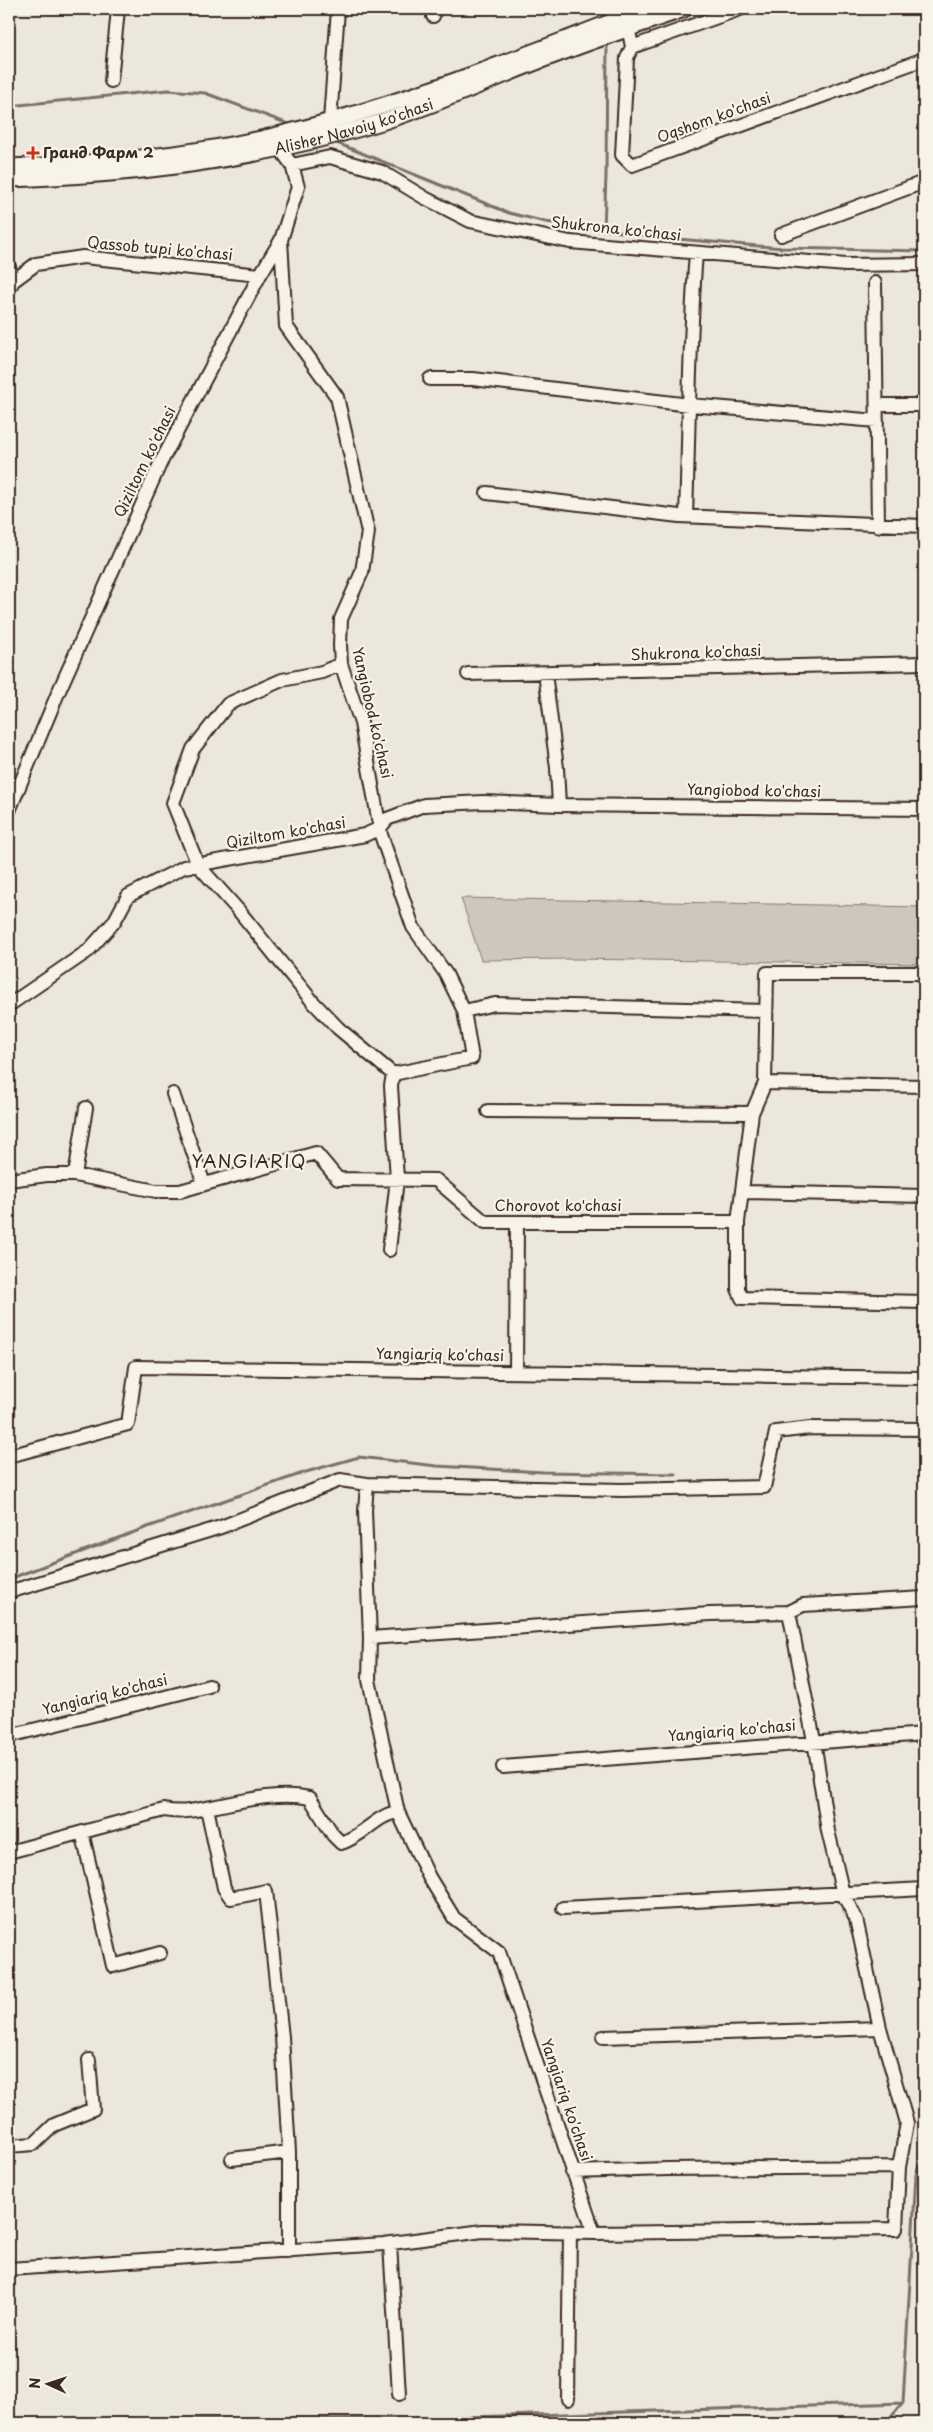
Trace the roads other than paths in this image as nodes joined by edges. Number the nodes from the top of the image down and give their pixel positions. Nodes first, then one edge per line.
1 (118, 9) edge
2 (338, 9) edge
3 (684, 9) edge
4 (740, 9) edge
5 (632, 17) edge
6 (632, 47) junction
7 (924, 59) edge
8 (111, 81) dead end
9 (331, 129) junction
10 (275, 142) junction
11 (292, 165) junction
12 (9, 167) edge
13 (9, 179) edge
14 (924, 182) edge
15 (781, 235) dead end
16 (281, 240) junction
17 (696, 253) junction
18 (924, 264) edge
19 (9, 268) edge
20 (260, 275) junction
21 (874, 283) dead end
22 (11, 285) edge
23 (430, 379) dead end
24 (876, 405) junction
25 (924, 405) edge
26 (690, 406) junction
27 (877, 421) junction
28 (487, 493) dead end
29 (686, 516) junction
30 (878, 526) junction
31 (924, 526) edge
32 (924, 663) edge
33 (341, 664) junction
34 (544, 673) junction
35 (468, 674) dead end
36 (559, 805) junction
37 (924, 809) edge
38 (9, 810) edge
39 (380, 828) junction
40 (198, 865) junction
41 (924, 972) edge
42 (9, 1005) edge
43 (464, 1011) junction
44 (766, 1011) junction
45 (393, 1074) junction
46 (764, 1083) junction
47 (924, 1086) edge
48 (173, 1094) dead end
49 (86, 1108) dead end
50 (488, 1111) dead end
51 (752, 1113) junction
52 (75, 1176) junction
53 (9, 1180) edge
54 (397, 1180) junction
55 (204, 1184) junction
56 (742, 1192) junction
57 (924, 1196) edge
58 (738, 1222) junction
59 (518, 1223) junction
60 (389, 1250) dead end
61 (924, 1302) edge
62 (516, 1372) junction
63 (924, 1378) edge
64 (924, 1429) edge
65 (9, 1456) edge
66 (368, 1484) junction
67 (9, 1592) edge
68 (924, 1598) edge
69 (789, 1612) junction
70 (370, 1638) junction
71 (209, 1686) dead end
72 (924, 1734) edge
73 (9, 1736) edge
74 (814, 1741) junction
75 (503, 1767) dead end
76 (207, 1808) junction
77 (398, 1812) junction
78 (82, 1832) junction
79 (9, 1852) edge
80 (924, 1889) edge
81 (843, 1894) junction
82 (563, 1908) dead end
83 (160, 1953) dead end
84 (880, 2028) junction
85 (603, 2037) dead end
86 (89, 2060) dead end
87 (9, 2146) edge
88 (289, 2152) junction
89 (232, 2159) dead end
90 (899, 2167) junction
91 (572, 2172) junction
92 (570, 2233) junction
93 (594, 2233) junction
94 (390, 2244) junction
95 (289, 2251) junction
96 (9, 2268) edge
97 (399, 2394) dead end
98 (568, 2399) dead end

1 - 8 street
2 - 9 street
3 - 5 main road, Alisher Navoiy ko'chasi
4 - 6 street
5 - 6 street
5 - 9 main road, Alisher Navoiy ko'chasi
6 - 7 street, Oqshom ko'chasi
9 - 10 main road, Alisher Navoiy ko'chasi
9 - 10 main road, Alisher Navoiy ko'chasi
10 - 11 street, Qiziltom ko'chasi
10 - 12 main road, Alisher Navoiy ko'chasi
10 - 13 main road, Alisher Navoiy ko'chasi
11 - 16 street, Qiziltom ko'chasi
11 - 17 street, Shukrona ko'chasi
14 - 15 street
16 - 20 street, Qiziltom ko'chasi
16 - 33 street, Yangiobod ko'chasi
17 - 18 street, Shukrona ko'chasi
17 - 26 street
19 - 22 street
20 - 22 street, Qassob tupi ko'chasi
20 - 38 street, Qiziltom ko'chasi
21 - 24 street
23 - 26 street
24 - 25 street
24 - 27 street
26 - 27 street
26 - 29 street
27 - 30 street
28 - 29 street
29 - 30 street
30 - 31 street
32 - 34 street, Shukrona ko'chasi
33 - 39 street, Yangiobod ko'chasi
33 - 40 street
34 - 35 street, Shukrona ko'chasi
34 - 36 street
36 - 37 street, Yangiobod ko'chasi
36 - 39 street, Yangiobod ko'chasi
39 - 40 street, Qiziltom ko'chasi
39 - 43 street, Yangiobod ko'chasi
40 - 42 street, Qiziltom ko'chasi
40 - 45 street
41 - 44 street
43 - 44 street
43 - 45 street, Yangiobod ko'chasi
44 - 46 street
45 - 54 street
46 - 47 street
46 - 51 street
48 - 55 street
49 - 52 street
50 - 51 street
51 - 56 street
52 - 53 street
52 - 55 street
54 - 55 street, Chorovot ko'chasi
54 - 59 street, Chorovot ko'chasi
54 - 60 street
56 - 57 street
56 - 58 street
58 - 59 street, Chorovot ko'chasi
58 - 61 street
59 - 62 street
62 - 63 street, Yangiariq ko'chasi
62 - 65 street, Yangiariq ko'chasi
64 - 66 street
66 - 67 street
66 - 70 street, Yangiariq ko'chasi
68 - 69 street
69 - 70 street
69 - 74 street, Yangiariq ko'chasi
70 - 77 street, Yangiariq ko'chasi
71 - 73 street, Yangiariq ko'chasi
72 - 74 street, Yangiariq ko'chasi
74 - 75 street, Yangiariq ko'chasi
74 - 81 street, Yangiariq ko'chasi
76 - 77 street
76 - 78 street
76 - 88 street
77 - 91 street, Yangiariq ko'chasi
78 - 79 street
78 - 83 street
80 - 81 street
81 - 82 street
81 - 84 street, Yangiariq ko'chasi
84 - 85 street
84 - 90 street, Yangiariq ko'chasi
86 - 87 street
88 - 89 street
88 - 95 street
90 - 91 street, Yangiariq ko'chasi
90 - 93 street, Yangiariq ko'chasi
91 - 93 street
92 - 93 street
92 - 94 street
92 - 98 street
94 - 95 street
94 - 97 street
95 - 96 street

